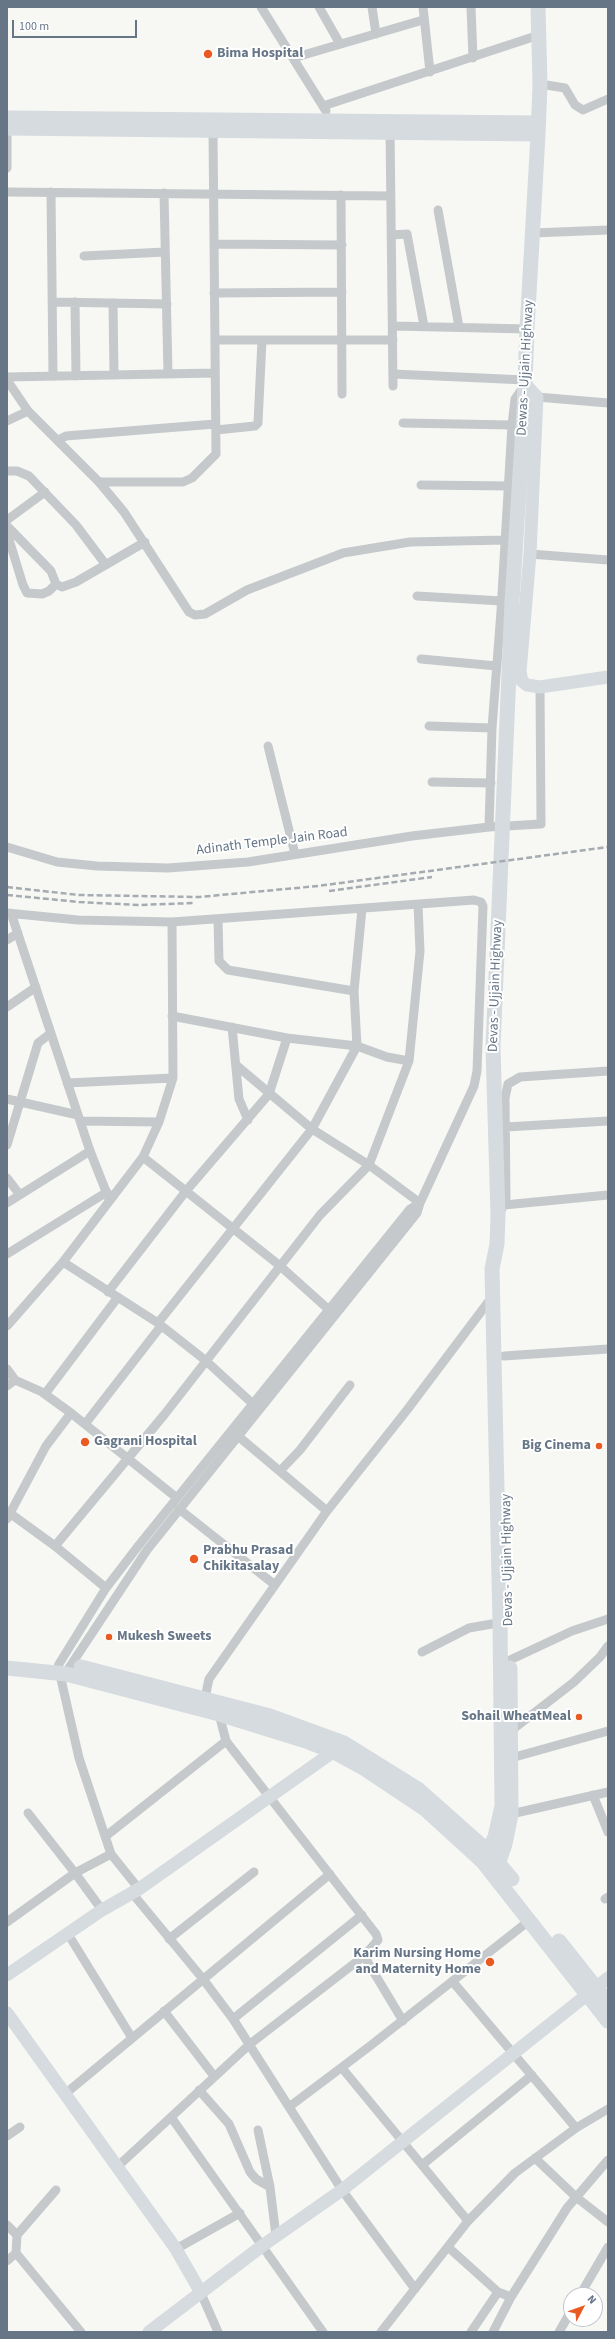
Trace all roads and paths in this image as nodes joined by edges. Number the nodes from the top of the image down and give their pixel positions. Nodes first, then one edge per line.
1 (261, 7) edge
2 (319, 7) edge
3 (372, 7) edge
4 (423, 7) edge
5 (471, 7) edge
6 (538, 7) edge
7 (423, 20) junction
8 (376, 34) junction
9 (539, 35) junction
10 (340, 44) junction
11 (293, 58) junction
12 (473, 58) junction
13 (430, 72) junction
14 (540, 84) junction
15 (608, 99) edge
16 (323, 106) junction
17 (7, 116) edge
18 (7, 120) edge
19 (332, 120) junction
20 (213, 125) junction
21 (390, 126) junction
22 (7, 129) edge
23 (538, 129) junction
24 (341, 132) junction
25 (7, 168) edge
26 (7, 192) edge
27 (51, 192) junction
28 (164, 193) junction
29 (213, 193) junction
30 (342, 195) junction
31 (391, 196) junction
32 (438, 210) dead end
33 (608, 230) edge
34 (533, 233) junction
35 (391, 235) junction
36 (214, 244) junction
37 (342, 245) junction
38 (165, 252) junction
39 (84, 256) dead end
40 (342, 292) junction
41 (214, 293) junction
42 (52, 302) junction
43 (75, 302) junction
44 (113, 303) junction
45 (167, 304) junction
46 (393, 326) junction
47 (424, 326) junction
48 (459, 327) junction
49 (526, 329) junction
50 (215, 340) junction
51 (262, 340) junction
52 (342, 340) junction
53 (393, 340) junction
54 (215, 373) junction
55 (168, 374) junction
56 (393, 374) junction
57 (114, 375) junction
58 (53, 376) junction
59 (76, 376) junction
60 (7, 377) edge
61 (7, 380) edge
62 (525, 382) junction
63 (393, 386) dead end
64 (342, 394) dead end
65 (537, 397) junction
66 (608, 403) edge
67 (28, 411) junction
68 (7, 422) edge
69 (403, 422) dead end
70 (512, 425) junction
71 (215, 427) junction
72 (58, 440) junction
73 (7, 471) edge
74 (99, 482) junction
75 (421, 485) dead end
76 (509, 486) junction
77 (45, 492) junction
78 (7, 520) edge
79 (7, 526) edge
80 (7, 533) edge
81 (506, 540) junction
82 (145, 542) junction
83 (530, 554) junction
84 (608, 560) edge
85 (106, 565) junction
86 (56, 584) junction
87 (417, 596) dead end
88 (502, 601) junction
89 (421, 659) dead end
90 (497, 666) junction
91 (608, 677) edge
92 (540, 687) junction
93 (429, 726) dead end
94 (492, 728) junction
95 (507, 728) joint
96 (268, 746) dead end
97 (432, 782) dead end
98 (491, 783) junction
99 (489, 827) junction
100 (7, 848) edge
101 (295, 854) junction
102 (418, 905) junction
103 (362, 909) junction
104 (9, 913) edge
105 (218, 919) junction
106 (172, 922) junction
107 (18, 932) junction
108 (7, 940) edge
109 (36, 987) junction
110 (354, 991) junction
111 (7, 1007) edge
112 (172, 1016) junction
113 (232, 1027) junction
114 (51, 1033) junction
115 (287, 1038) junction
116 (358, 1046) junction
117 (409, 1061) junction
118 (236, 1065) junction
119 (608, 1071) edge
120 (173, 1078) junction
121 (67, 1083) junction
122 (269, 1094) junction
123 (7, 1099) edge
124 (21, 1102) junction
125 (79, 1118) junction
126 (248, 1120) junction
127 (608, 1121) edge
128 (159, 1122) junction
129 (506, 1127) junction
130 (312, 1129) junction
131 (7, 1145) edge
132 (90, 1151) junction
133 (143, 1157) junction
134 (369, 1165) junction
135 (7, 1178) edge
136 (186, 1191) junction
137 (20, 1195) junction
138 (608, 1195) edge
139 (108, 1196) junction
140 (7, 1203) edge
141 (420, 1203) junction
142 (501, 1211) junction
143 (233, 1227) junction
144 (497, 1244) junction
145 (7, 1254) edge
146 (63, 1262) junction
147 (279, 1265) junction
148 (108, 1292) junction
149 (493, 1296) junction
150 (118, 1297) junction
151 (328, 1309) junction
152 (160, 1325) junction
153 (7, 1326) edge
154 (608, 1349) edge
155 (504, 1356) junction
156 (205, 1360) junction
157 (7, 1369) edge
158 (15, 1380) junction
159 (350, 1385) dead end
160 (7, 1386) edge
161 (45, 1394) junction
162 (253, 1404) junction
163 (70, 1412) junction
164 (85, 1424) junction
165 (238, 1436) junction
166 (127, 1458) junction
167 (280, 1471) junction
168 (177, 1498) junction
169 (179, 1509) junction
170 (327, 1511) junction
171 (9, 1516) edge
172 (55, 1546) junction
173 (275, 1585) junction
174 (106, 1588) junction
175 (608, 1620) edge
176 (504, 1622) junction
177 (608, 1646) edge
178 (422, 1652) dead end
179 (7, 1658) edge
180 (510, 1660) junction
181 (7, 1668) edge
182 (62, 1671) junction
183 (206, 1698) junction
184 (219, 1714) junction
185 (512, 1730) junction
186 (608, 1731) edge
187 (226, 1741) junction
188 (339, 1748) junction
189 (511, 1758) junction
190 (608, 1792) edge
191 (594, 1795) junction
192 (269, 1796) junction
193 (28, 1813) dead end
194 (511, 1814) junction
195 (608, 1832) edge
196 (106, 1836) junction
197 (111, 1854) junction
198 (491, 1862) junction
199 (254, 1872) dead end
200 (75, 1873) junction
201 (330, 1874) junction
202 (136, 1891) junction
203 (102, 1910) junction
204 (362, 1915) junction
205 (530, 1920) junction
206 (7, 1922) edge
207 (68, 1934) junction
208 (169, 1939) junction
209 (364, 1956) junction
210 (7, 1976) edge
211 (608, 1978) edge
212 (203, 1979) junction
213 (453, 1982) junction
214 (591, 1991) junction
215 (608, 2003) edge
216 (164, 2011) junction
217 (7, 2013) edge
218 (233, 2019) junction
219 (403, 2021) junction
220 (608, 2021) edge
221 (132, 2038) junction
222 (250, 2044) junction
223 (513, 2052) junction
224 (342, 2068) junction
225 (532, 2075) junction
226 (214, 2076) junction
227 (199, 2090) junction
228 (65, 2094) junction
229 (289, 2107) junction
230 (608, 2108) edge
231 (171, 2117) junction
232 (20, 2127) dead end
233 (576, 2128) junction
234 (258, 2130) dead end
235 (7, 2136) edge
236 (403, 2142) junction
237 (535, 2158) junction
238 (608, 2160) edge
239 (422, 2165) junction
240 (117, 2167) junction
241 (270, 2187) junction
242 (56, 2190) dead end
243 (342, 2190) junction
244 (576, 2197) junction
245 (240, 2213) junction
246 (468, 2221) junction
247 (608, 2222) edge
248 (7, 2225) edge
249 (17, 2235) junction
250 (276, 2236) junction
251 (262, 2246) junction
252 (448, 2247) junction
253 (608, 2247) edge
254 (176, 2249) junction
255 (16, 2253) junction
256 (7, 2261) edge
257 (585, 2287) edge
258 (415, 2289) junction
259 (200, 2291) junction
260 (498, 2292) junction
261 (511, 2297) junction
262 (81, 2332) edge
263 (148, 2332) edge
264 (218, 2332) edge
265 (323, 2332) edge
266 (380, 2332) edge
267 (471, 2332) edge
268 (493, 2332) edge

1 - 11 street
2 - 10 street
3 - 8 street
4 - 7 street
5 - 12 street
6 - 9 main road, Dewas - Ujjain Highway
7 - 8 street
7 - 13 street
8 - 10 street
9 - 12 street
9 - 14 main road, Dewas - Ujjain Highway
10 - 11 street
11 - 16 street
12 - 13 street
13 - 16 street
14 - 15 street
14 - 23 main road, Dewas - Ujjain Highway
16 - 19 street
17 - 20 street
18 - 22 street
19 - 20 street
19 - 21 street
19 - 24 street
20 - 22 street
20 - 24 street
20 - 29 street
21 - 23 street
21 - 24 street
21 - 31 street
22 - 25 street
23 - 34 main road, Dewas - Ujjain Highway
26 - 27 street
27 - 28 street
27 - 42 street
28 - 29 street
28 - 38 street
29 - 30 street
29 - 36 street
30 - 31 street
30 - 37 street
31 - 35 street
32 - 48 street
33 - 34 street
34 - 49 main road, Dewas - Ujjain Highway
35 - 46 street
35 - 47 street
36 - 37 street
36 - 41 street
37 - 40 street
38 - 39 street
38 - 45 street
40 - 41 street
40 - 52 street
41 - 50 street
42 - 43 street
42 - 58 street
43 - 44 street
43 - 59 street
44 - 45 street
44 - 57 street
45 - 55 street
46 - 47 street
46 - 53 street
47 - 48 street
48 - 49 street
49 - 62 main road, Dewas - Ujjain Highway
50 - 51 street
50 - 54 street
51 - 52 street
51 - 71 street
52 - 53 street
52 - 64 street
53 - 56 street
54 - 55 street
54 - 71 street
55 - 57 street
56 - 62 street
56 - 63 street
57 - 59 street
58 - 59 street
58 - 60 street
61 - 67 street
62 - 65 street
62 - 70 street
62 - 95 main road, Dewas - Ujjain Highway
65 - 66 street
65 - 83 street
67 - 68 street
67 - 72 street
69 - 70 street
70 - 76 street
71 - 72 street
71 - 74 street
72 - 74 street
73 - 77 street
74 - 82 street
75 - 76 street
76 - 81 street
77 - 78 street
77 - 85 street
79 - 86 street
80 - 86 street
81 - 82 street
81 - 88 street
82 - 85 street
83 - 84 street
83 - 92 street
85 - 86 street
87 - 88 street
88 - 90 street
89 - 90 street
90 - 94 street
91 - 92 street
92 - 99 street, Adinath Temple Jain Road
93 - 94 street
94 - 98 street
95 - 142 main road, Devas - Ujjain Highway
96 - 101 street
97 - 98 street
98 - 99 street
99 - 101 street, Adinath Temple Jain Road
100 - 101 street, Adinath Temple Jain Road
102 - 103 street
102 - 117 street
102 - 141 street
103 - 105 street
103 - 110 street
104 - 106 street
104 - 107 street
105 - 106 street
105 - 110 street
106 - 112 street
107 - 108 street
107 - 109 street
109 - 111 street
109 - 114 street
110 - 116 street
112 - 113 street
112 - 120 street
113 - 115 street
113 - 118 street
114 - 121 street
114 - 124 street
115 - 116 street
115 - 122 street
116 - 117 street
116 - 130 street
117 - 134 street
118 - 122 street
118 - 126 street
119 - 129 street
120 - 121 street
120 - 128 street
121 - 125 street
122 - 126 street
122 - 130 street
123 - 124 street
124 - 125 street
124 - 131 street
125 - 128 street
125 - 132 street
126 - 136 street
127 - 129 street
128 - 133 street
129 - 142 street
130 - 134 street
130 - 143 street
132 - 137 street
132 - 139 street
133 - 136 street
133 - 139 street
134 - 141 street
134 - 147 street
135 - 137 street
136 - 143 street
136 - 148 street
137 - 140 street
138 - 142 street
139 - 145 street
139 - 146 street
141 - 151 street
141 - 165 street
142 - 144 main road, Devas - Ujjain Highway
143 - 147 street
143 - 152 street
144 - 149 main road, Devas - Ujjain Highway
144 - 155 main road, Devas - Ujjain Highway
146 - 148 street
146 - 153 street
147 - 151 street
147 - 156 street
148 - 150 street
149 - 170 street
149 - 176 main road, Devas - Ujjain Highway
150 - 152 street
150 - 161 street
151 - 162 street
152 - 156 street
152 - 164 street
154 - 155 street
155 - 176 main road, Devas - Ujjain Highway
156 - 162 street
156 - 166 street
157 - 158 street
158 - 160 street
158 - 161 street
159 - 167 street
161 - 163 street
162 - 168 street
163 - 164 street
163 - 171 street
164 - 166 street
165 - 167 street
165 - 169 street
166 - 168 street
166 - 172 street
167 - 170 street
168 - 174 street
169 - 173 street
169 - 182 street
170 - 173 street
171 - 172 street
172 - 174 street
173 - 183 street
174 - 182 street
175 - 180 street
176 - 178 street
176 - 180 main road, Devas - Ujjain Highway
176 - 198 main road, Devas - Ujjain Highway
177 - 185 street
179 - 182 main road
180 - 185 main road, Devas - Ujjain Highway
181 - 182 main road
182 - 183 main road
182 - 184 main road
182 - 196 street
183 - 188 main road
184 - 187 street
184 - 188 main road
185 - 189 main road, Devas - Ujjain Highway
186 - 189 street
187 - 192 street
187 - 196 street
188 - 192 street
188 - 198 main road
189 - 194 main road, Devas - Ujjain Highway
190 - 191 street
191 - 194 street
191 - 195 street
192 - 201 street
192 - 202 street
193 - 200 street
194 - 198 main road, Devas - Ujjain Highway
196 - 197 street
197 - 200 street
197 - 202 street
198 - 205 main road
198 - 214 main road
199 - 208 street
200 - 203 street
200 - 206 street
201 - 204 street
201 - 212 street
202 - 203 street
202 - 208 street
203 - 207 street
204 - 209 street
204 - 218 street
205 - 213 street
205 - 214 main road
207 - 210 street
207 - 221 street
208 - 212 street
209 - 219 street
209 - 222 street
211 - 214 street
212 - 216 street
212 - 218 street
213 - 219 street
213 - 223 street
214 - 215 main road
214 - 220 main road
214 - 223 street
216 - 221 street
216 - 226 street
217 - 228 street
218 - 222 street
219 - 224 street
221 - 228 street
222 - 226 street
222 - 229 street
223 - 225 street
223 - 236 street
224 - 229 street
224 - 236 street
225 - 233 street
225 - 239 street
226 - 227 street
227 - 231 street
227 - 241 street
228 - 240 street
229 - 243 street
230 - 233 street
231 - 240 street
231 - 245 street
232 - 235 street
233 - 237 street
234 - 241 street
236 - 239 street
236 - 243 street
237 - 244 street
237 - 246 street
238 - 244 street
239 - 246 street
240 - 254 street
241 - 250 street
242 - 249 street
243 - 250 street
243 - 258 street
244 - 247 street
244 - 261 street
245 - 251 street
245 - 254 street
246 - 252 street
248 - 249 street
249 - 255 street
250 - 251 street
251 - 259 street
251 - 265 street
252 - 258 street
252 - 260 street
253 - 257 street
254 - 259 street
255 - 256 street
255 - 262 street
258 - 266 street
259 - 263 street
259 - 264 street
260 - 261 street
260 - 267 street
261 - 268 street

